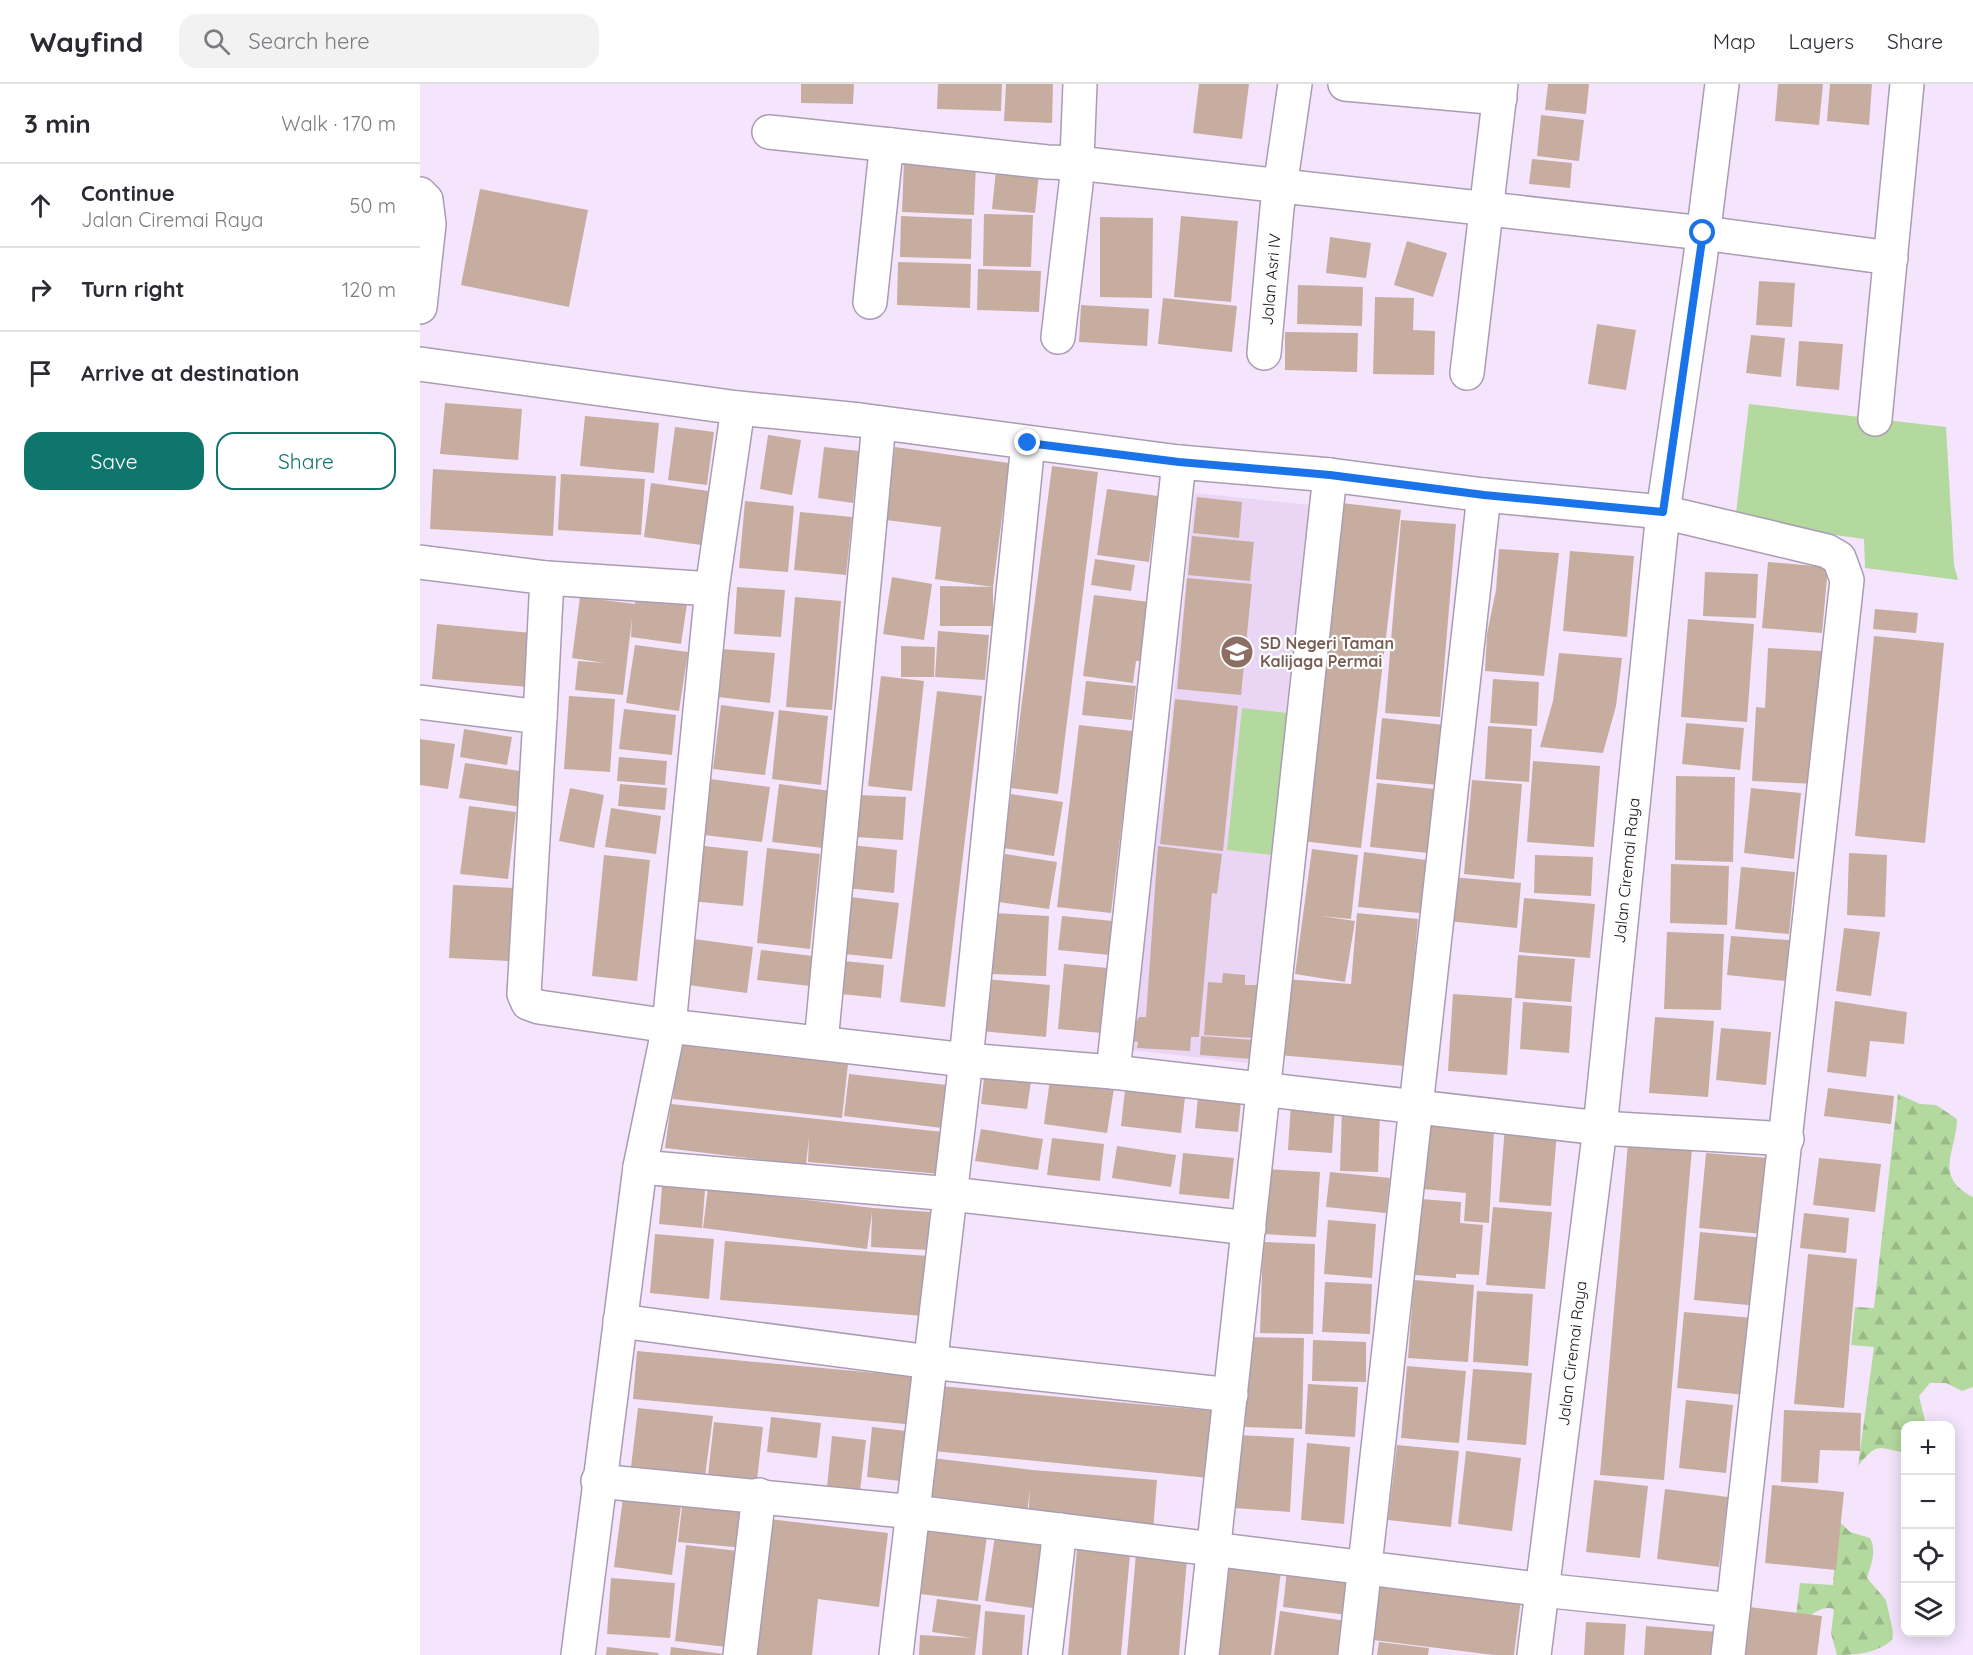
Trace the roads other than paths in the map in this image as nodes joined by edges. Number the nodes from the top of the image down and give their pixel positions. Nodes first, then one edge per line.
1 (1080, 84) edge
2 (1295, 84) edge
3 (1345, 84) edge
4 (1722, 84) edge
5 (1907, 84) edge
6 (1501, 91) edge
7 (769, 132) dead end
8 (891, 145) junction
9 (1077, 163) junction
10 (420, 195) edge
11 (1280, 197) junction
12 (1488, 209) junction
13 (1703, 233) junction
14 (1891, 258) junction
15 (870, 302) dead end
16 (420, 307) edge
17 (1058, 337) dead end
18 (1264, 353) dead end
19 (420, 364) edge
20 (1467, 373) dead end
21 (738, 408) junction
22 (1875, 419) dead end
23 (879, 423) junction
24 (1028, 443) junction
25 (1179, 462) junction
26 (1330, 475) junction
27 (1484, 495) junction
28 (1663, 512) junction
29 (420, 562) edge
30 (547, 578) junction
31 (712, 589) junction
32 (420, 702) edge
33 (540, 717) junction
34 (669, 1026) junction
35 (821, 1043) junction
36 (966, 1060) junction
37 (1113, 1072) junction
38 (1263, 1090) junction
39 (1416, 1105) junction
40 (1600, 1128) junction
41 (1787, 1139) junction
42 (640, 1167) junction
43 (951, 1194) junction
44 (1248, 1227) junction
45 (620, 1321) junction
46 (930, 1362) junction
47 (1231, 1395) junction
48 (598, 1481) junction
49 (759, 1495) junction
50 (914, 1512) junction
51 (1060, 1530) junction
52 (1215, 1550) junction
53 (1366, 1567) junction
54 (1541, 1589) junction
55 (1733, 1610) junction
56 (578, 1655) edge
57 (740, 1655) edge
58 (896, 1655) edge
59 (1045, 1655) edge
60 (1202, 1655) edge
61 (1355, 1655) edge
62 (1534, 1655) edge
63 (1728, 1655) edge

1 - 9 street
2 - 11 street, Jalan Asri IV
3 - 6 street
4 - 13 street, Jalan Ciremai Raya
5 - 14 street
6 - 12 street
7 - 8 street
8 - 9 street
8 - 15 street
9 - 11 street
9 - 17 street
10 - 16 street
11 - 12 street
11 - 18 street, Jalan Asri IV
12 - 13 street
12 - 20 street
13 - 14 street
13 - 28 street, Jalan Ciremai Raya
14 - 22 street
19 - 21 street
21 - 23 street
21 - 31 street
23 - 24 street
23 - 35 street
24 - 25 street
24 - 36 street
25 - 26 street
25 - 37 street
26 - 27 street
26 - 38 street
27 - 28 street
27 - 39 street
28 - 40 street, Jalan Ciremai Raya
28 - 41 street
29 - 30 street
30 - 31 street
30 - 33 street
31 - 34 street
32 - 33 street
33 - 34 street
34 - 35 street
34 - 42 street
35 - 36 street
36 - 37 street
36 - 43 street
37 - 38 street
38 - 39 street
38 - 44 street
39 - 40 street
39 - 53 street
40 - 41 street
40 - 54 street, Jalan Ciremai Raya
41 - 55 street
42 - 43 street
42 - 45 street
43 - 44 street
43 - 46 street
44 - 47 street
45 - 46 street
45 - 48 street
46 - 47 street
46 - 50 street
47 - 52 street
48 - 49 street
48 - 56 street
49 - 50 street
49 - 57 street
50 - 51 street
50 - 58 street
51 - 52 street
51 - 59 street
52 - 53 street
52 - 60 street
53 - 54 street
53 - 61 street
54 - 55 street
54 - 62 street, Jalan Ciremai Raya
55 - 63 street

